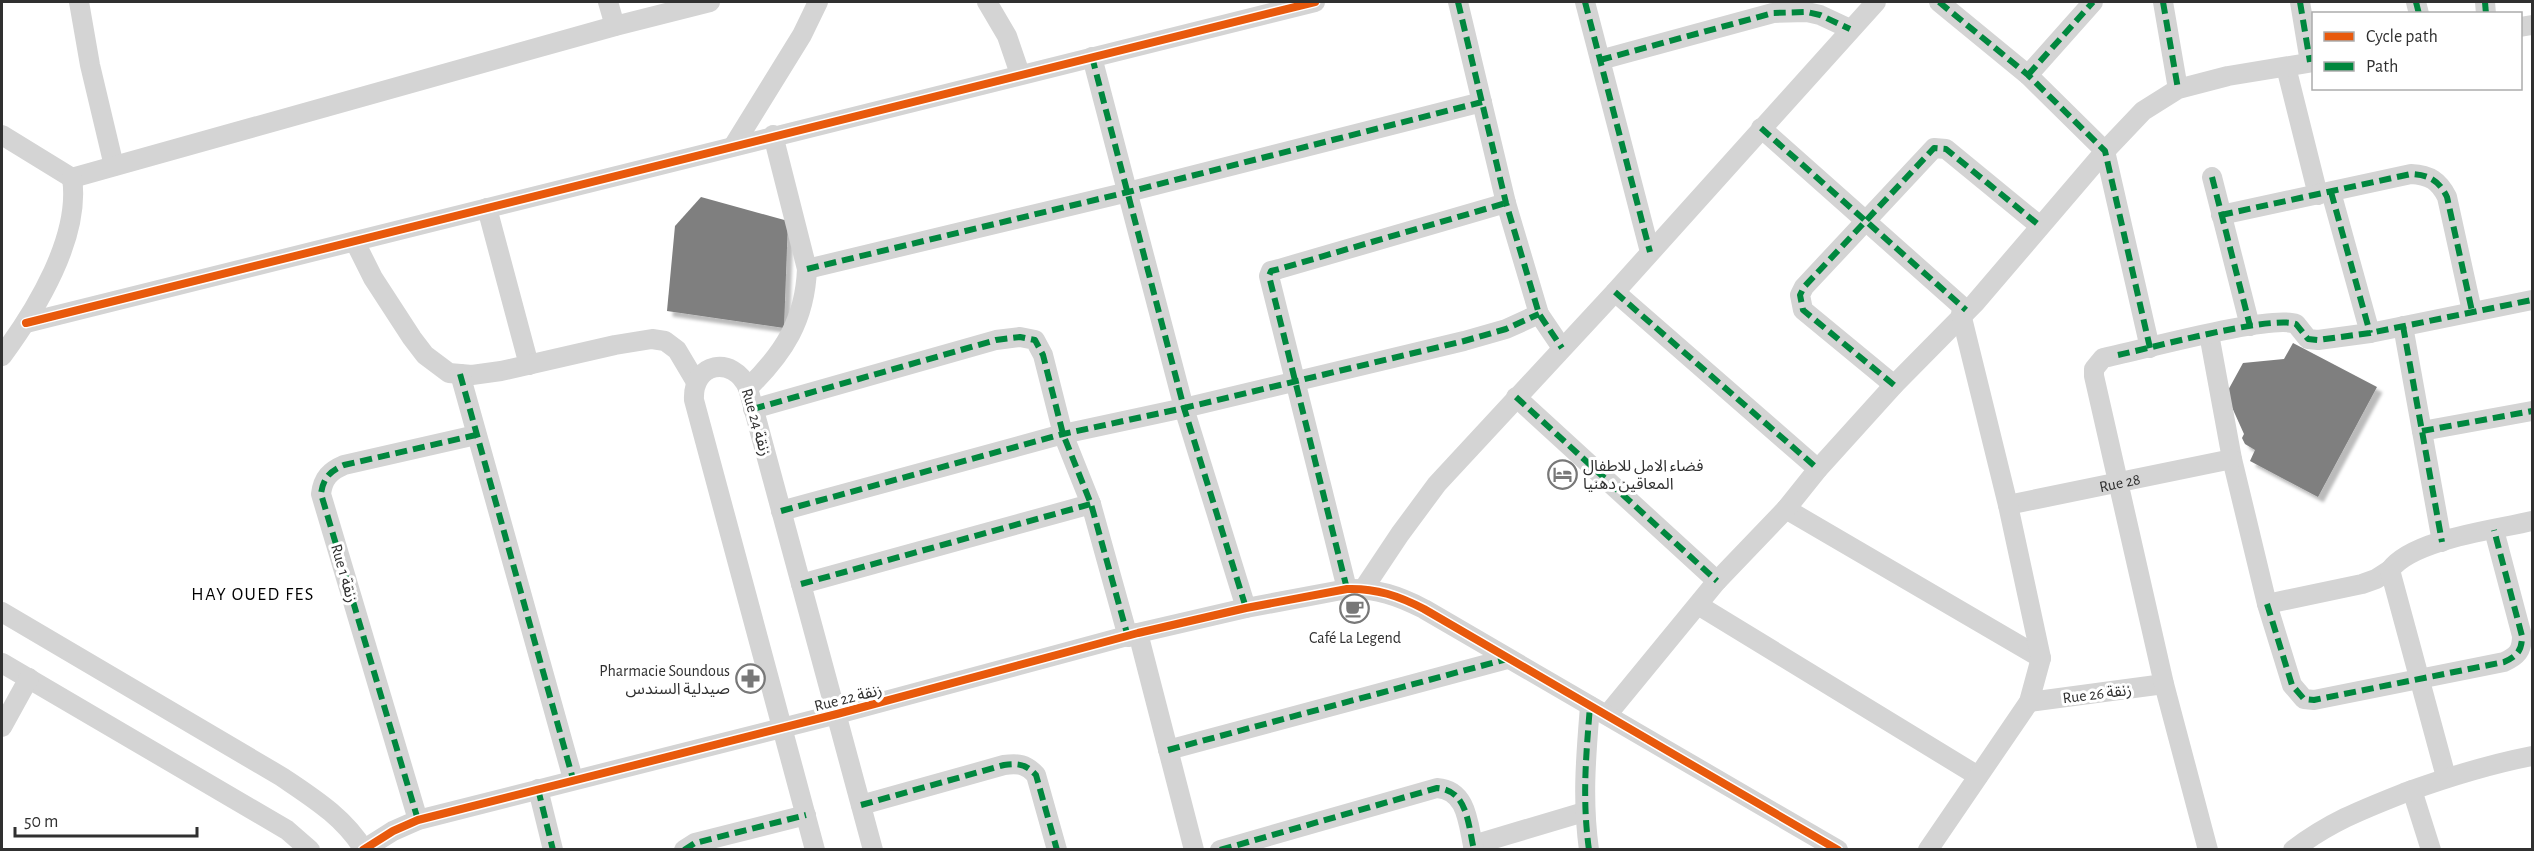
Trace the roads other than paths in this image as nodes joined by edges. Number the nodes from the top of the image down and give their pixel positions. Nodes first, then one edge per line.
1 (79, 2) edge
2 (608, 2) edge
3 (710, 2) edge
4 (819, 2) edge
5 (987, 2) edge
6 (1315, 2) edge
7 (1458, 2) edge
8 (1585, 2) edge
9 (1876, 2) edge
10 (1939, 2) edge
11 (2093, 2) edge
12 (2163, 2) edge
13 (2300, 2) edge
14 (615, 26) junction
15 (1850, 29) junction
16 (1092, 57) junction
17 (1600, 60) junction
18 (2312, 62) edge
19 (2286, 67) junction
20 (1020, 74) junction
21 (2028, 75) junction
22 (2178, 89) junction
23 (1482, 102) junction
24 (1761, 128) junction
25 (2, 135) edge
26 (773, 135) junction
27 (734, 145) junction
28 (2105, 151) junction
29 (114, 166) junction
30 (2212, 177) dead end
31 (72, 178) junction
32 (1128, 192) junction
33 (2325, 193) junction
34 (1506, 203) junction
35 (487, 208) junction
36 (2222, 215) junction
37 (1866, 221) junction
38 (2040, 225) junction
39 (356, 242) junction
40 (1650, 252) junction
41 (807, 269) junction
42 (1615, 292) junction
43 (2532, 300) edge
44 (2472, 311) junction
45 (1964, 312) junction
46 (1539, 314) junction
47 (26, 324) junction
48 (2250, 326) junction
49 (2403, 326) junction
50 (2370, 333) junction
51 (2209, 334) junction
52 (1562, 348) junction
53 (2150, 348) junction
54 (2, 356) edge
55 (529, 365) junction
56 (460, 374) junction
57 (1294, 381) junction
58 (696, 382) junction
59 (1894, 385) junction
60 (748, 388) junction
61 (1516, 397) junction
62 (1184, 408) junction
63 (753, 409) junction
64 (2532, 411) edge
65 (2422, 431) junction
66 (1063, 434) junction
67 (476, 435) junction
68 (2232, 459) junction
69 (1818, 469) junction
70 (2117, 482) junction
71 (1091, 504) junction
72 (2008, 504) junction
73 (1786, 509) junction
74 (781, 511) junction
75 (2532, 521) edge
76 (2494, 530) junction
77 (2442, 542) junction
78 (2393, 566) junction
79 (1717, 581) junction
80 (801, 584) junction
81 (1356, 589) junction
82 (2267, 604) junction
83 (1698, 605) junction
84 (1246, 608) junction
85 (2, 612) edge
86 (1133, 635) junction
87 (2041, 658) junction
88 (1507, 659) junction
89 (2, 663) edge
90 (29, 678) junction
91 (2419, 678) junction
92 (2164, 684) junction
93 (2029, 702) junction
94 (1598, 711) junction
95 (837, 714) junction
96 (2, 727) edge
97 (782, 727) junction
98 (1168, 750) junction
99 (2532, 756) edge
100 (1978, 776) junction
101 (2446, 777) junction
102 (573, 779) junction
103 (538, 789) junction
104 (2412, 790) junction
105 (861, 805) junction
106 (1584, 812) junction
107 (806, 815) junction
108 (418, 820) junction
109 (1474, 847) edge
110 (310, 849) edge
111 (364, 849) edge
112 (553, 849) edge
113 (684, 849) edge
114 (815, 849) edge
115 (873, 849) edge
116 (1057, 849) edge
117 (1194, 849) edge
118 (1220, 849) edge
119 (1589, 849) edge
120 (1838, 849) edge
121 (1928, 849) edge
122 (2208, 849) edge
123 (2293, 849) edge
124 (2431, 849) edge

1 - 29 street
2 - 14 street
3 - 14 street
4 - 27 street
5 - 20 street
6 - 16 street
7 - 23 street
8 - 17 street
9 - 15 street
10 - 21 street
11 - 21 street
12 - 22 street
13 - 18 street
14 - 29 street
15 - 17 street
15 - 24 street
16 - 20 street
16 - 32 street
17 - 40 street
18 - 19 street
19 - 22 street
19 - 33 street
20 - 26 street
21 - 28 street
22 - 28 street
23 - 32 street
23 - 34 street
24 - 37 street
24 - 40 street
25 - 31 street
26 - 27 street
26 - 41 street
27 - 35 street
28 - 38 street
28 - 53 street
29 - 31 street
30 - 36 street
31 - 47 street
32 - 41 street
32 - 62 street
33 - 36 street
33 - 44 street
33 - 50 street
34 - 46 street
34 - 57 street
35 - 39 street
35 - 55 street
36 - 48 street
37 - 38 street
37 - 45 street
37 - 59 street
38 - 45 street
39 - 47 street
39 - 56 street
40 - 42 street
41 - 60 street
42 - 52 street
42 - 69 street
43 - 44 street
44 - 49 street
45 - 59 street
45 - 72 street
46 - 52 street
46 - 57 street
47 - 54 street
48 - 50 street
48 - 51 street
49 - 50 street
49 - 65 street
51 - 53 street
51 - 68 street
52 - 61 street
53 - 70 street
55 - 56 street
55 - 58 street
56 - 67 street
57 - 62 street
57 - 81 street
58 - 60 street, Rue 24 زنقة
58 - 97 street
59 - 69 street
60 - 63 street, Rue 24 زنقة
61 - 79 street
61 - 81 street
62 - 66 street
62 - 84 street
63 - 66 street
63 - 74 street, Rue 24 زنقة
64 - 65 street
65 - 77 street
66 - 71 street
66 - 74 street
67 - 102 street
67 - 108 street, Rue 1 زنقة
68 - 70 street, Rue 28
68 - 82 street
69 - 73 street
70 - 72 street, Rue 28
70 - 92 street
71 - 80 street
71 - 86 street
72 - 87 street
73 - 79 street
73 - 87 street
74 - 80 street, Rue 24 زنقة
75 - 76 street
76 - 77 street
76 - 91 street
77 - 78 street
78 - 82 street
78 - 91 street
79 - 83 street
80 - 95 street, Rue 24 زنقة
81 - 84 street, Rue 22 زنقة
81 - 88 street
82 - 91 street
83 - 94 street
83 - 100 street
84 - 86 street, Rue 22 زنقة
85 - 111 street
86 - 95 street, Rue 22 زنقة
86 - 98 street
87 - 93 street
88 - 94 street
88 - 98 street
89 - 90 street
90 - 96 street
90 - 110 street
91 - 101 street
92 - 93 street, Rue 26 زنقة
92 - 122 street
93 - 100 street
94 - 106 street
94 - 120 street
95 - 97 street, Rue 22 زنقة
95 - 105 street, Rue 24 زنقة
97 - 102 street, Rue 22 زنقة
97 - 107 street
98 - 117 street
99 - 101 street
100 - 121 street
101 - 104 street
102 - 103 street, Rue 22 زنقة
103 - 108 street, Rue 22 زنقة
103 - 112 street
104 - 123 street
104 - 124 street
105 - 115 street, Rue 24 زنقة
105 - 116 street
106 - 109 street
106 - 119 street
107 - 113 street
107 - 114 street
108 - 111 street, Rue 22 زنقة
109 - 118 street

